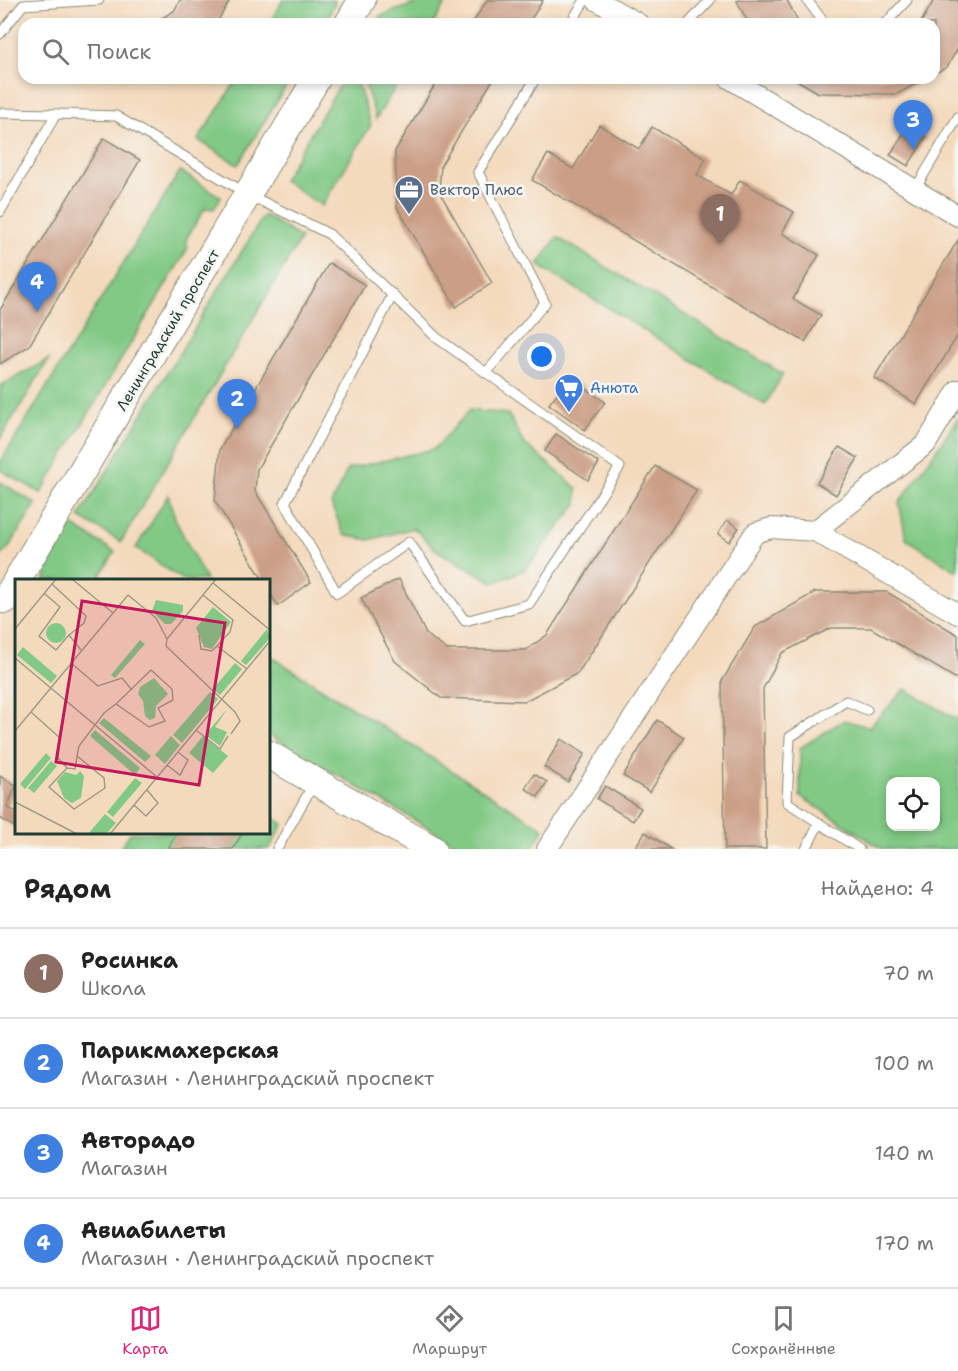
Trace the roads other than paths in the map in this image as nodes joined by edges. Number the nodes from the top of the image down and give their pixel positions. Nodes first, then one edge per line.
1 (99, 0) edge
2 (362, 0) edge
3 (585, 0) edge
4 (596, 0) edge
5 (710, 0) edge
6 (807, 0) edge
7 (907, 0) edge
8 (352, 18) edge
9 (574, 18) edge
10 (628, 18) edge
11 (694, 18) edge
12 (820, 18) edge
13 (890, 18) edge
14 (0, 34) edge
15 (314, 84) edge
16 (532, 84) edge
17 (739, 84) edge
18 (0, 113) edge
19 (56, 114) junction
20 (958, 117) edge
21 (914, 191) junction
22 (249, 195) junction
23 (0, 212) edge
24 (958, 216) edge
25 (393, 294) junction
26 (486, 373) junction
27 (958, 390) edge
28 (815, 531) junction
29 (20, 579) edge
30 (15, 588) edge
31 (7, 601) edge
32 (958, 614) edge
33 (867, 710) dead end
34 (270, 755) edge
35 (315, 781) junction
36 (819, 823) junction
37 (277, 849) edge
38 (432, 849) edge
39 (547, 849) edge
40 (806, 849) edge
41 (859, 849) edge

1 - 14 lane
2 - 8 street
3 - 9 lane
4 - 10 street
5 - 11 lane
6 - 12 lane
7 - 13 lane
15 - 22 street, Ленинградский проспект
16 - 26 lane
17 - 21 street
18 - 19 lane
19 - 22 lane
19 - 23 lane
20 - 21 lane
21 - 24 street
22 - 25 lane
22 - 29 street, Ленинградский проспект
25 - 26 lane
25 - 26 lane
27 - 28 street
28 - 32 street
28 - 39 street
30 - 31 street, Ленинградский проспект
33 - 36 lane
34 - 35 street
35 - 37 lane
35 - 38 street
36 - 40 lane
36 - 41 lane

